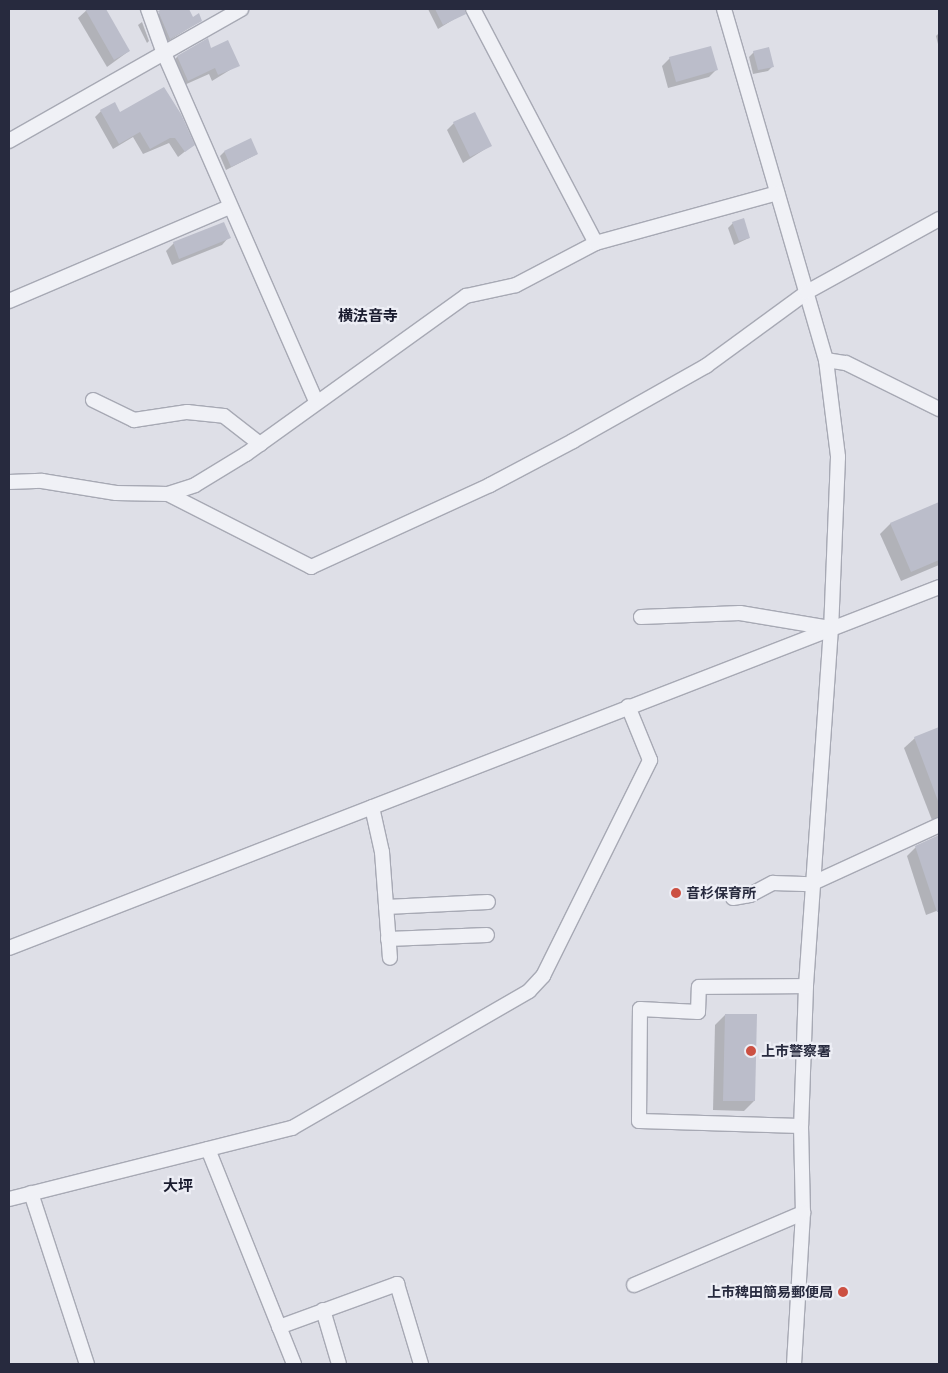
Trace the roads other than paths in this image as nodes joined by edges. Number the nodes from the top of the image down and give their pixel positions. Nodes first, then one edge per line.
1 (148, 9) edge
2 (241, 9) edge
3 (472, 9) edge
4 (724, 9) edge
5 (163, 51) junction
6 (9, 141) edge
7 (777, 193) junction
8 (229, 207) junction
9 (939, 219) edge
10 (596, 244) junction
11 (807, 292) junction
12 (9, 301) edge
13 (826, 360) junction
14 (93, 400) dead end
15 (316, 402) junction
16 (939, 408) edge
17 (260, 444) junction
18 (9, 482) edge
19 (168, 494) junction
20 (939, 587) edge
21 (641, 617) dead end
22 (831, 628) junction
23 (628, 706) junction
24 (372, 807) junction
25 (939, 825) edge
26 (811, 884) junction
27 (733, 898) dead end
28 (488, 902) dead end
29 (386, 907) junction
30 (487, 935) dead end
31 (388, 939) junction
32 (9, 948) edge
33 (390, 958) dead end
34 (806, 986) junction
35 (801, 1126) junction
36 (208, 1149) junction
37 (31, 1193) junction
38 (9, 1199) edge
39 (803, 1212) junction
40 (634, 1285) dead end
41 (323, 1310) junction
42 (279, 1327) junction
43 (87, 1364) edge
44 (294, 1364) edge
45 (339, 1364) edge
46 (421, 1364) edge
47 (794, 1364) edge

1 - 5 street
2 - 5 street
3 - 10 street
4 - 7 street
5 - 6 street
5 - 8 street
7 - 10 street
7 - 11 street
8 - 12 street
8 - 15 street
9 - 11 street
10 - 15 street
11 - 13 street
11 - 19 street
13 - 16 street
13 - 22 street
14 - 17 street
15 - 17 street
17 - 19 street
18 - 19 street
20 - 22 street
21 - 22 street
22 - 23 street
22 - 26 street
23 - 24 street
23 - 36 street
24 - 29 street
24 - 32 street
25 - 26 street
26 - 27 street
26 - 34 street
28 - 29 street
29 - 31 street
30 - 31 street
31 - 33 street
34 - 35 street
34 - 35 street
35 - 39 street
36 - 37 street
36 - 42 street
37 - 38 street
37 - 43 street
39 - 40 street
39 - 47 street
41 - 42 street
41 - 45 street
41 - 46 street
42 - 44 street

